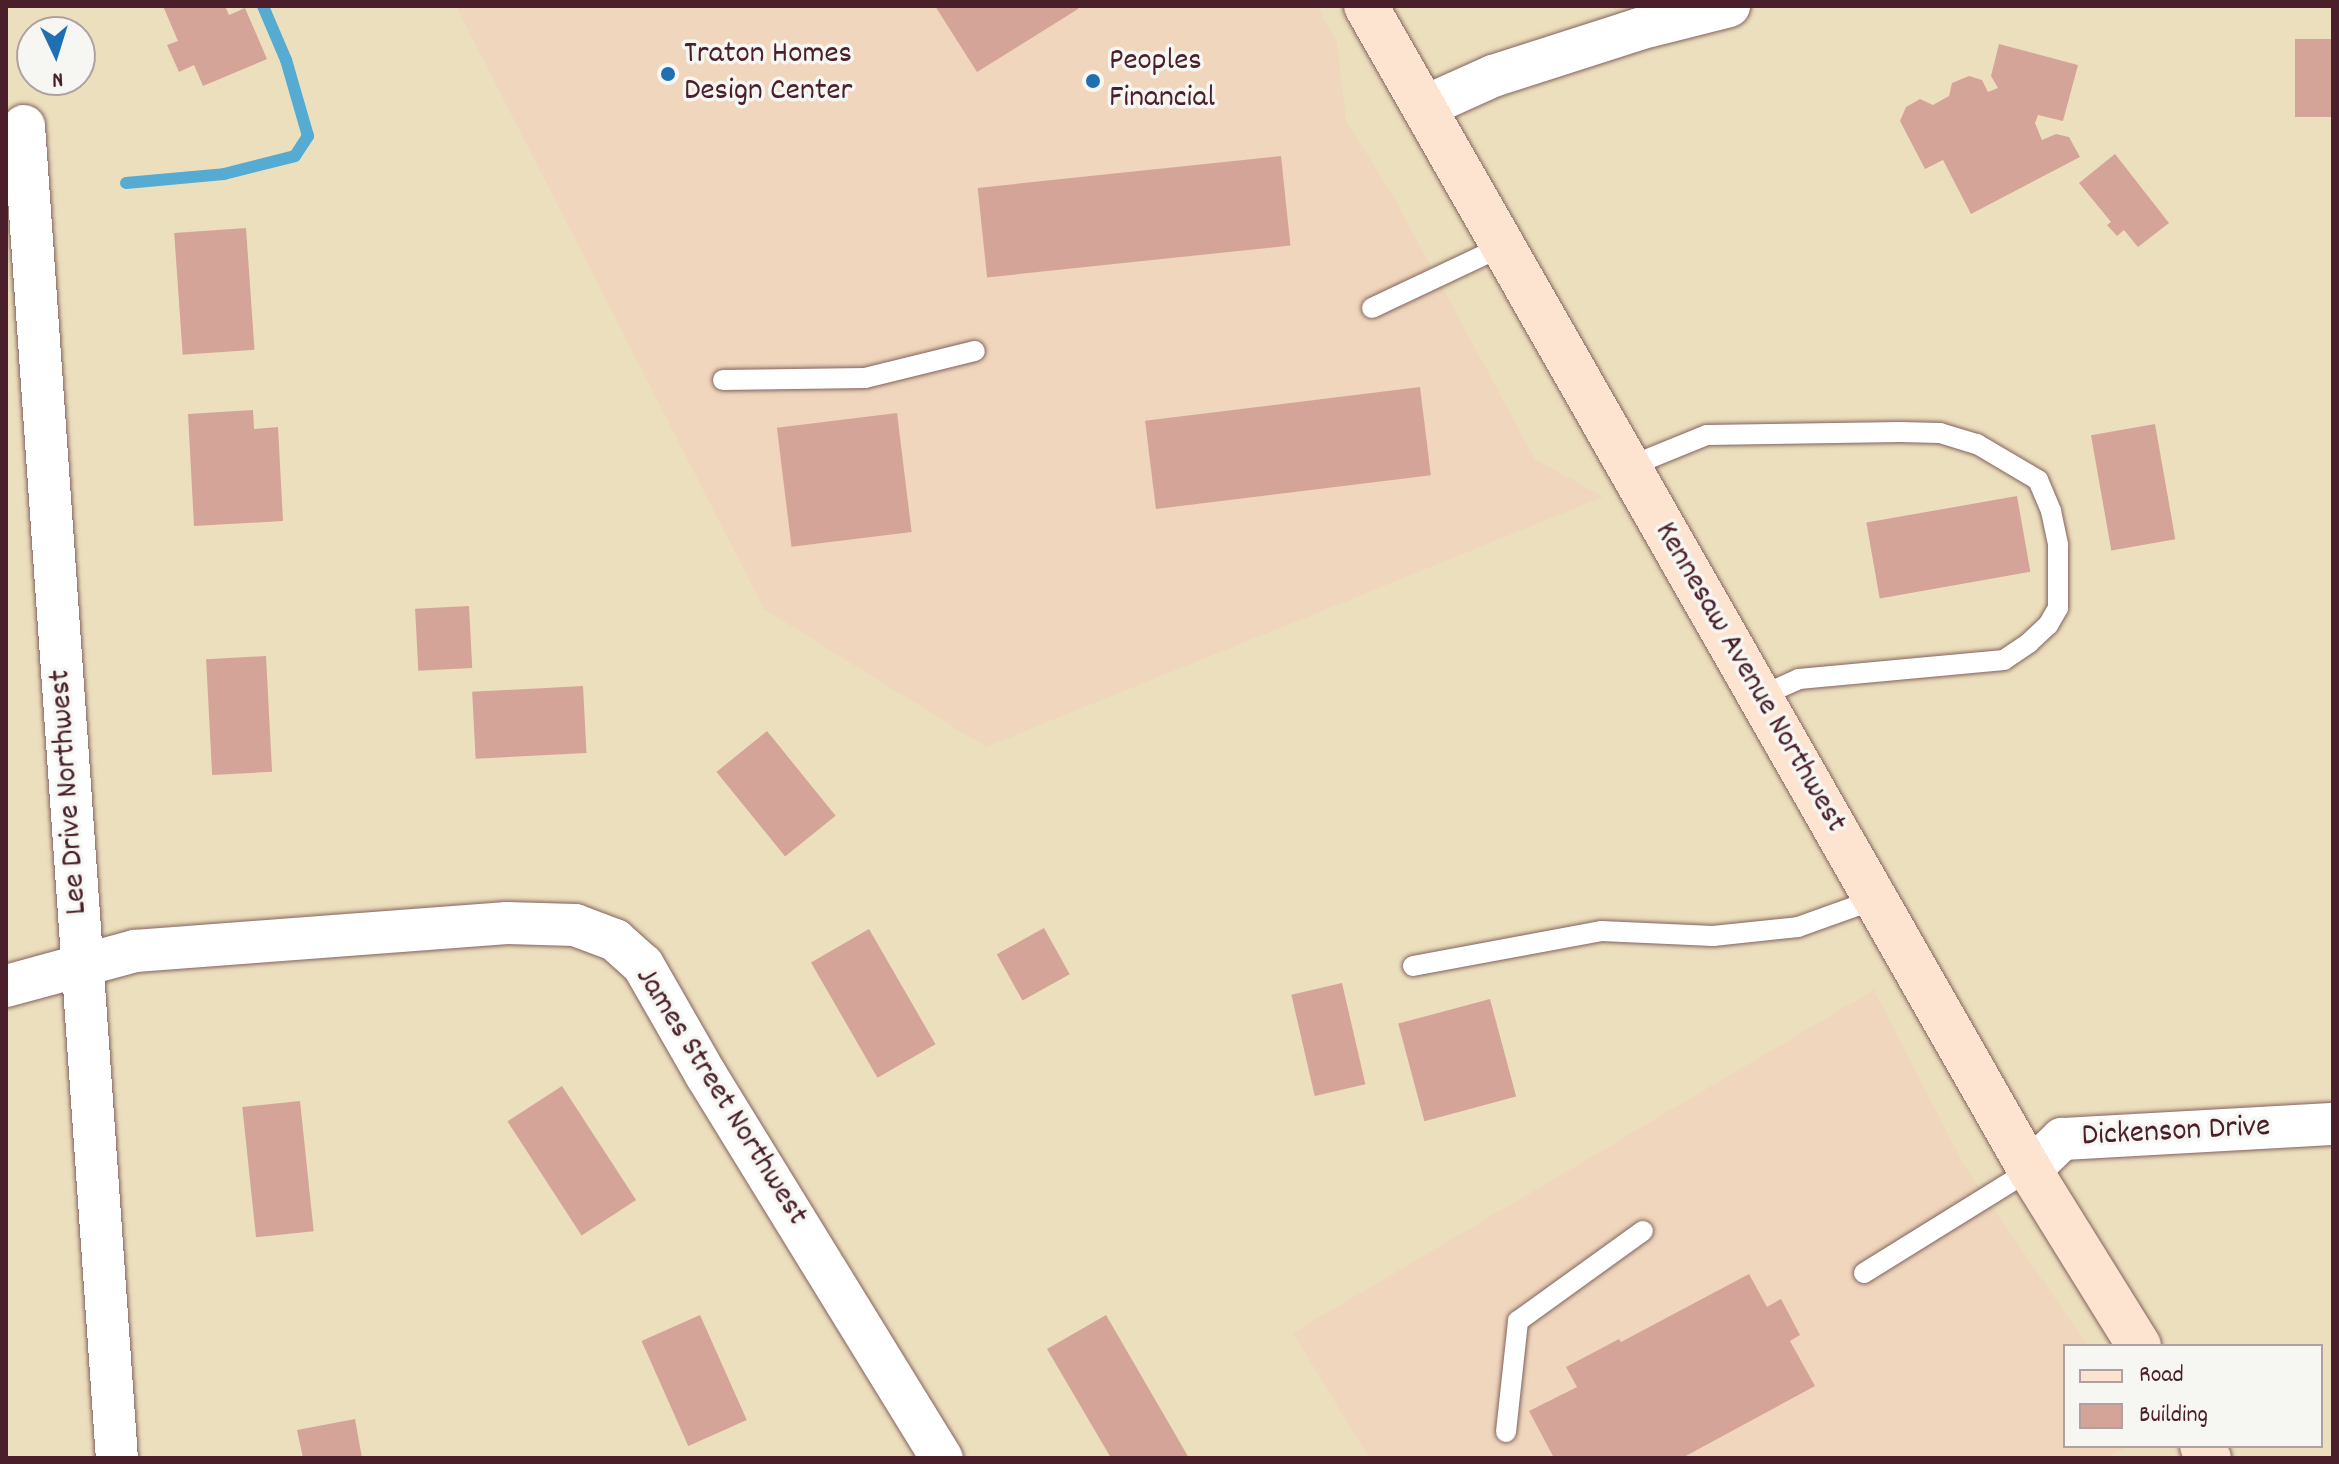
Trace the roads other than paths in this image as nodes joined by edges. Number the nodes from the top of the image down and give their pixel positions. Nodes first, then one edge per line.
1 (1366, 6) edge
2 (1729, 6) edge
3 (1424, 107) junction
4 (24, 126) dead end
5 (1503, 246) junction
6 (1372, 308) dead end
7 (975, 351) dead end
8 (723, 380) dead end
9 (1628, 467) junction
10 (1761, 696) junction
11 (1876, 899) junction
12 (82, 965) junction
13 (1413, 966) dead end
14 (6, 986) edge
15 (2333, 1124) edge
16 (2030, 1170) junction
17 (1643, 1231) dead end
18 (1864, 1273) dead end
19 (2138, 1344) edge
20 (1506, 1432) dead end
21 (117, 1458) edge
22 (942, 1458) edge

1 - 3 street, Kennesaw Avenue Northwest
2 - 3 street
3 - 5 street, Kennesaw Avenue Northwest
4 - 12 street, Lee Drive Northwest
5 - 6 lane
5 - 9 street, Kennesaw Avenue Northwest
7 - 8 lane
9 - 10 street, Kennesaw Avenue Northwest
9 - 10 lane
10 - 11 street, Kennesaw Avenue Northwest
11 - 13 lane
11 - 16 street, Kennesaw Avenue Northwest
12 - 14 street, James Street Northwest
12 - 21 street, Lee Drive Northwest
12 - 22 street, James Street Northwest
15 - 16 street, Dickenson Drive
16 - 18 lane
16 - 19 street, Kennesaw Avenue Northwest
17 - 20 lane

